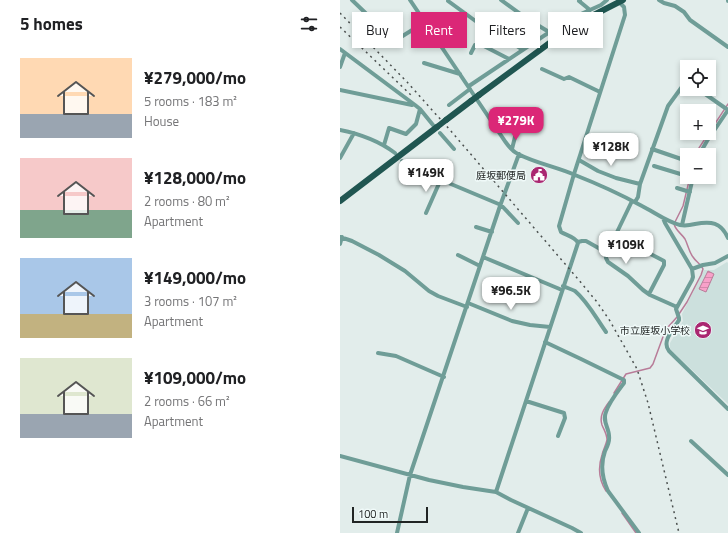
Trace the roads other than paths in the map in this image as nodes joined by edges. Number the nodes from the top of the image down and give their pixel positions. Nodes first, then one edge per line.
1 (352, 0) edge
2 (410, 0) edge
3 (501, 0) edge
4 (580, 0) edge
5 (607, 0) edge
6 (659, 0) edge
7 (448, 1) edge
8 (621, 1) edge
9 (590, 10) junction
10 (418, 12) edge
11 (586, 12) edge
12 (411, 31) edge
13 (548, 31) edge
14 (548, 33) edge
15 (728, 47) edge
16 (442, 48) edge
17 (340, 49) edge
18 (523, 50) junction
19 (345, 53) junction
20 (471, 53) dead end
21 (509, 59) junction
22 (424, 63) dead end
23 (340, 67) edge
24 (542, 69) dead end
25 (460, 74) junction
26 (470, 88) junction
27 (340, 90) edge
28 (680, 90) edge
29 (600, 92) junction
30 (708, 96) edge
31 (415, 105) junction
32 (449, 105) dead end
33 (420, 109) junction
34 (728, 110) edge
35 (520, 125) dead end
36 (437, 128) junction
37 (340, 130) edge
38 (354, 133) junction
39 (384, 145) junction
40 (703, 148) edge
41 (454, 149) dead end
42 (512, 149) junction
43 (652, 149) junction
44 (395, 153) dead end
45 (519, 154) junction
46 (340, 158) edge
47 (680, 159) edge
48 (579, 160) junction
49 (402, 162) dead end
50 (654, 166) dead end
51 (574, 174) junction
52 (680, 174) edge
53 (441, 179) junction
54 (640, 184) junction
55 (691, 184) edge
56 (677, 188) dead end
57 (690, 192) junction
58 (340, 201) edge
59 (634, 202) junction
60 (501, 205) junction
61 (426, 213) dead end
62 (663, 217) junction
63 (518, 223) dead end
64 (680, 225) junction
65 (476, 227) dead end
66 (492, 232) junction
67 (616, 236) junction
68 (341, 237) edge
69 (728, 238) edge
70 (578, 242) junction
71 (340, 244) edge
72 (458, 256) dead end
73 (606, 256) junction
74 (728, 256) edge
75 (483, 257) junction
76 (480, 266) junction
77 (694, 268) junction
78 (563, 288) junction
79 (649, 294) junction
80 (467, 305) junction
81 (677, 307) junction
82 (550, 327) junction
83 (606, 332) dead end
84 (545, 342) junction
85 (378, 353) dead end
86 (444, 377) junction
87 (526, 401) junction
88 (728, 409) edge
89 (558, 436) dead end
90 (691, 441) dead end
91 (340, 456) edge
92 (410, 475) junction
93 (728, 475) edge
94 (496, 492) junction
95 (528, 508) junction
96 (575, 531) edge
97 (398, 533) edge
98 (518, 533) edge
99 (582, 533) edge
100 (639, 533) edge

1 - 12 street
2 - 10 street
3 - 13 street
4 - 9 street
5 - 9 street
6 - 15 street
7 - 18 street
8 - 29 street
8 - 36 main road, bridge
9 - 11 street
14 - 18 street
16 - 25 street
17 - 19 street
18 - 21 street
19 - 23 street
19 - 31 street
20 - 21 street
21 - 26 street
22 - 25 street
24 - 29 street
25 - 26 street
26 - 32 street
26 - 42 street
27 - 31 street
28 - 43 street
29 - 48 street
30 - 34 street
31 - 33 street
33 - 36 street
33 - 39 street
34 - 40 street
35 - 42 street
36 - 41 street
36 - 58 main road
37 - 38 street
38 - 39 street
38 - 46 street
39 - 44 street
42 - 45 street
43 - 47 street
43 - 54 street
45 - 51 street
45 - 60 street
48 - 51 street
48 - 54 street
49 - 53 street
50 - 52 street
51 - 59 street
51 - 70 street
53 - 60 street
53 - 61 street
54 - 59 street
55 - 57 street
56 - 57 street
57 - 64 street
59 - 62 street
59 - 67 street
60 - 63 street
60 - 66 street
62 - 64 street
62 - 77 street
64 - 69 street
65 - 66 street
66 - 75 street
67 - 73 street
67 - 79 street
68 - 71 street
68 - 80 street
70 - 73 street
70 - 78 street
72 - 76 street
73 - 79 street
74 - 77 street
75 - 76 street
75 - 78 street
76 - 80 street
77 - 81 street
78 - 82 street
78 - 83 street
79 - 81 street
80 - 82 street
80 - 86 street
81 - 88 street
82 - 84 street
84 - 87 street
84 - 100 street
85 - 86 street
86 - 92 street
87 - 89 street
87 - 94 street
90 - 93 street
91 - 92 street
92 - 94 street
92 - 97 street
94 - 95 street
95 - 96 street
95 - 98 street
96 - 99 street

